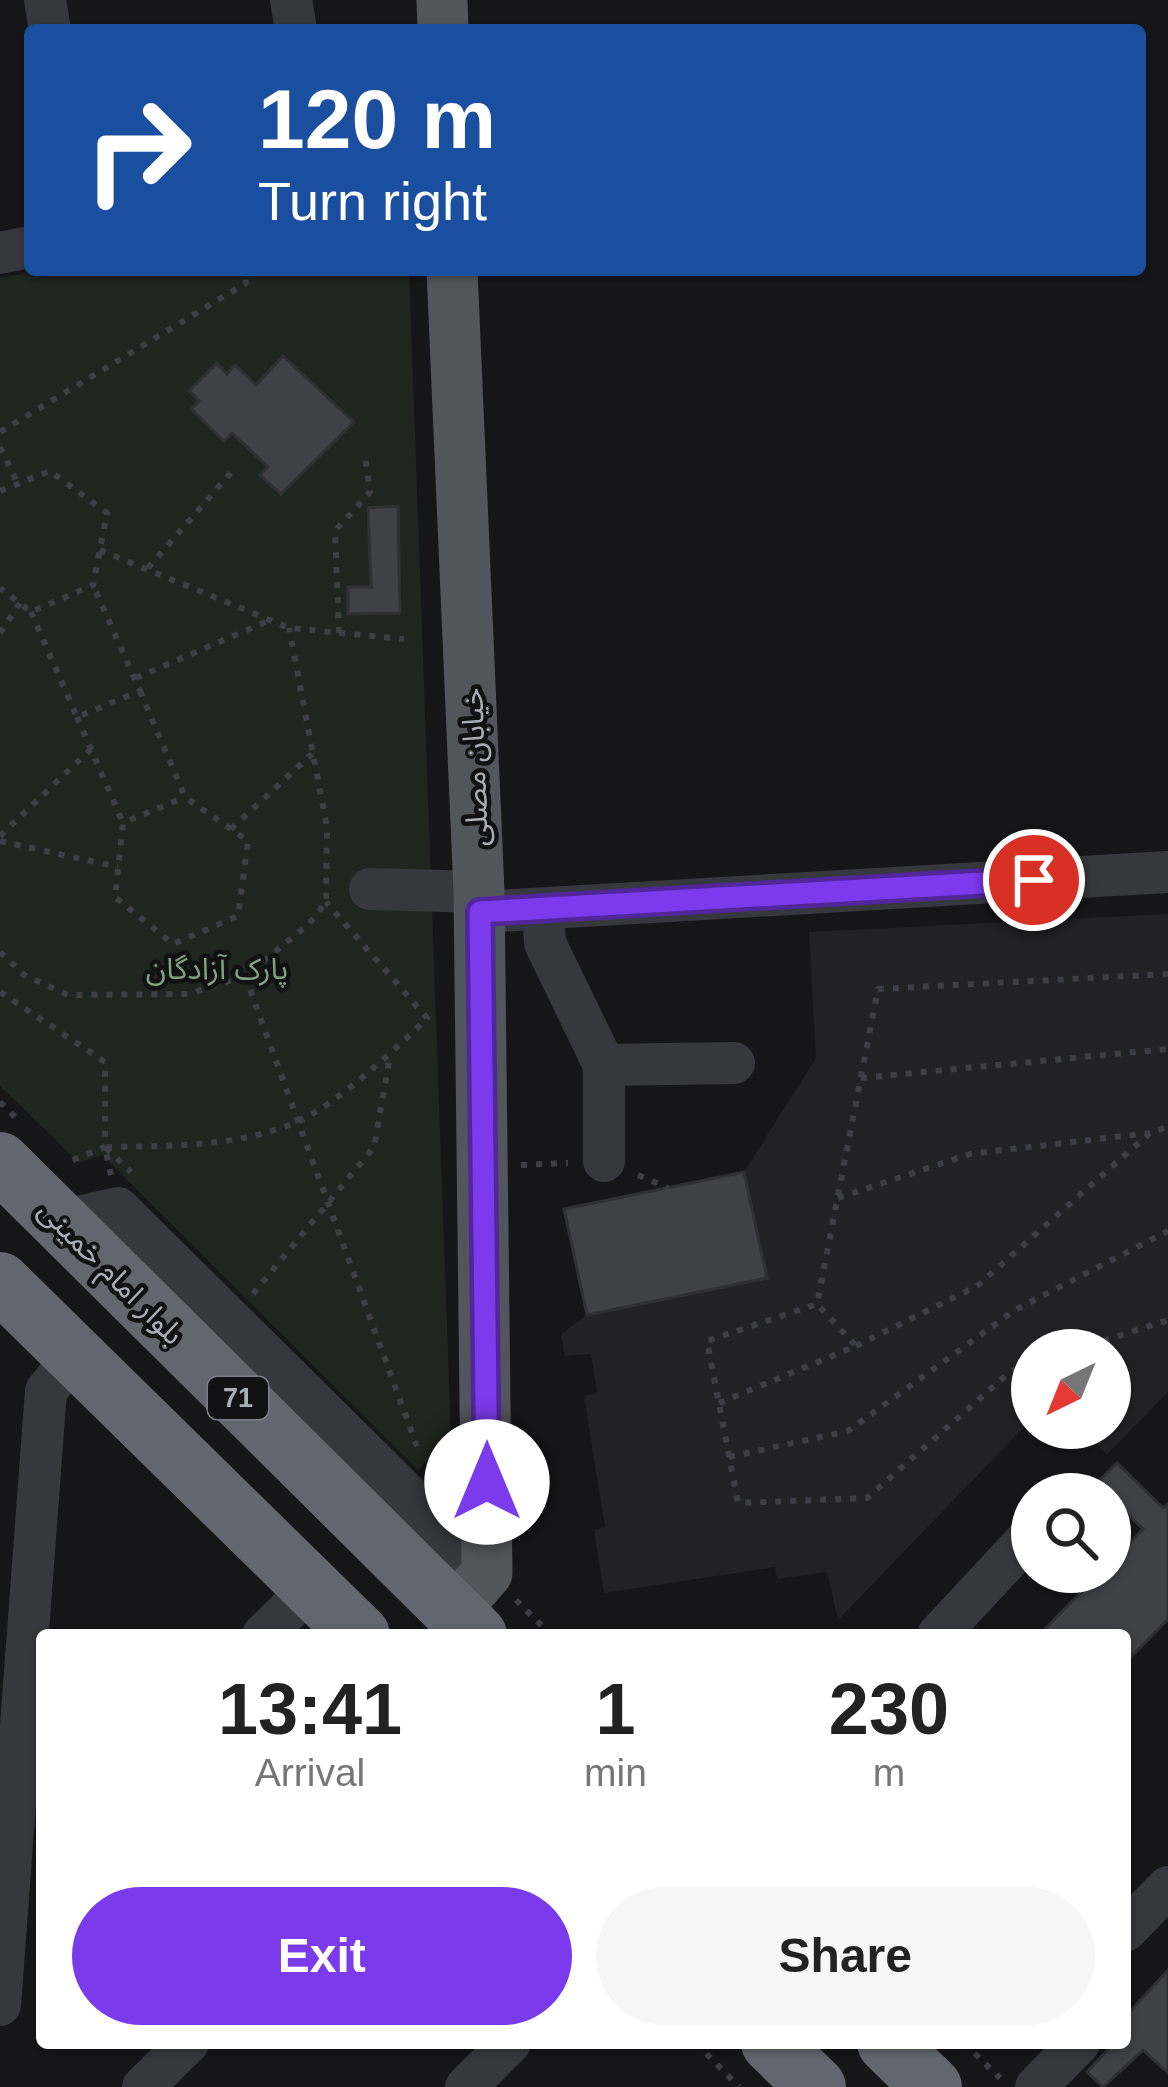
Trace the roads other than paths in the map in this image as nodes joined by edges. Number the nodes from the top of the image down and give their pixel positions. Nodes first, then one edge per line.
1 (452, 276) edge
2 (1168, 872) edge
3 (370, 889) dead end
4 (480, 902) junction
5 (543, 908) junction
6 (734, 1064) dead end
7 (604, 1065) junction
8 (604, 1161) dead end
9 (0, 1162) edge
10 (61, 1192) junction
11 (0, 1282) edge
12 (75, 1355) junction
13 (1011, 1557) edge
14 (312, 1587) junction
15 (472, 1606) edge
16 (269, 1629) edge
17 (354, 1629) edge
18 (944, 1629) edge
19 (7, 1780) edge
20 (1168, 1887) edge
21 (1131, 1925) edge
22 (0, 2005) edge
23 (182, 2049) edge
24 (504, 2049) edge
25 (777, 2049) edge
26 (893, 2049) edge
27 (1073, 2049) edge
28 (143, 2087) edge
29 (466, 2087) edge
30 (816, 2087) edge
31 (932, 2087) edge
32 (1036, 2087) edge

1 - 4 main road, خیابان مصلی
2 - 5 street
3 - 4 street
4 - 5 street
4 - 15 main road, خیابان مصلی
5 - 7 street
6 - 7 street
7 - 8 street
9 - 10 highway, بلوار امام خمینی / 71
10 - 15 highway, بلوار امام خمینی / 71
10 - 15 street
11 - 12 highway
12 - 14 highway
12 - 19 street
13 - 18 street
14 - 16 street
14 - 17 highway
19 - 22 street
20 - 21 street
23 - 28 street
24 - 29 street
25 - 30 highway
26 - 31 highway
27 - 32 street

